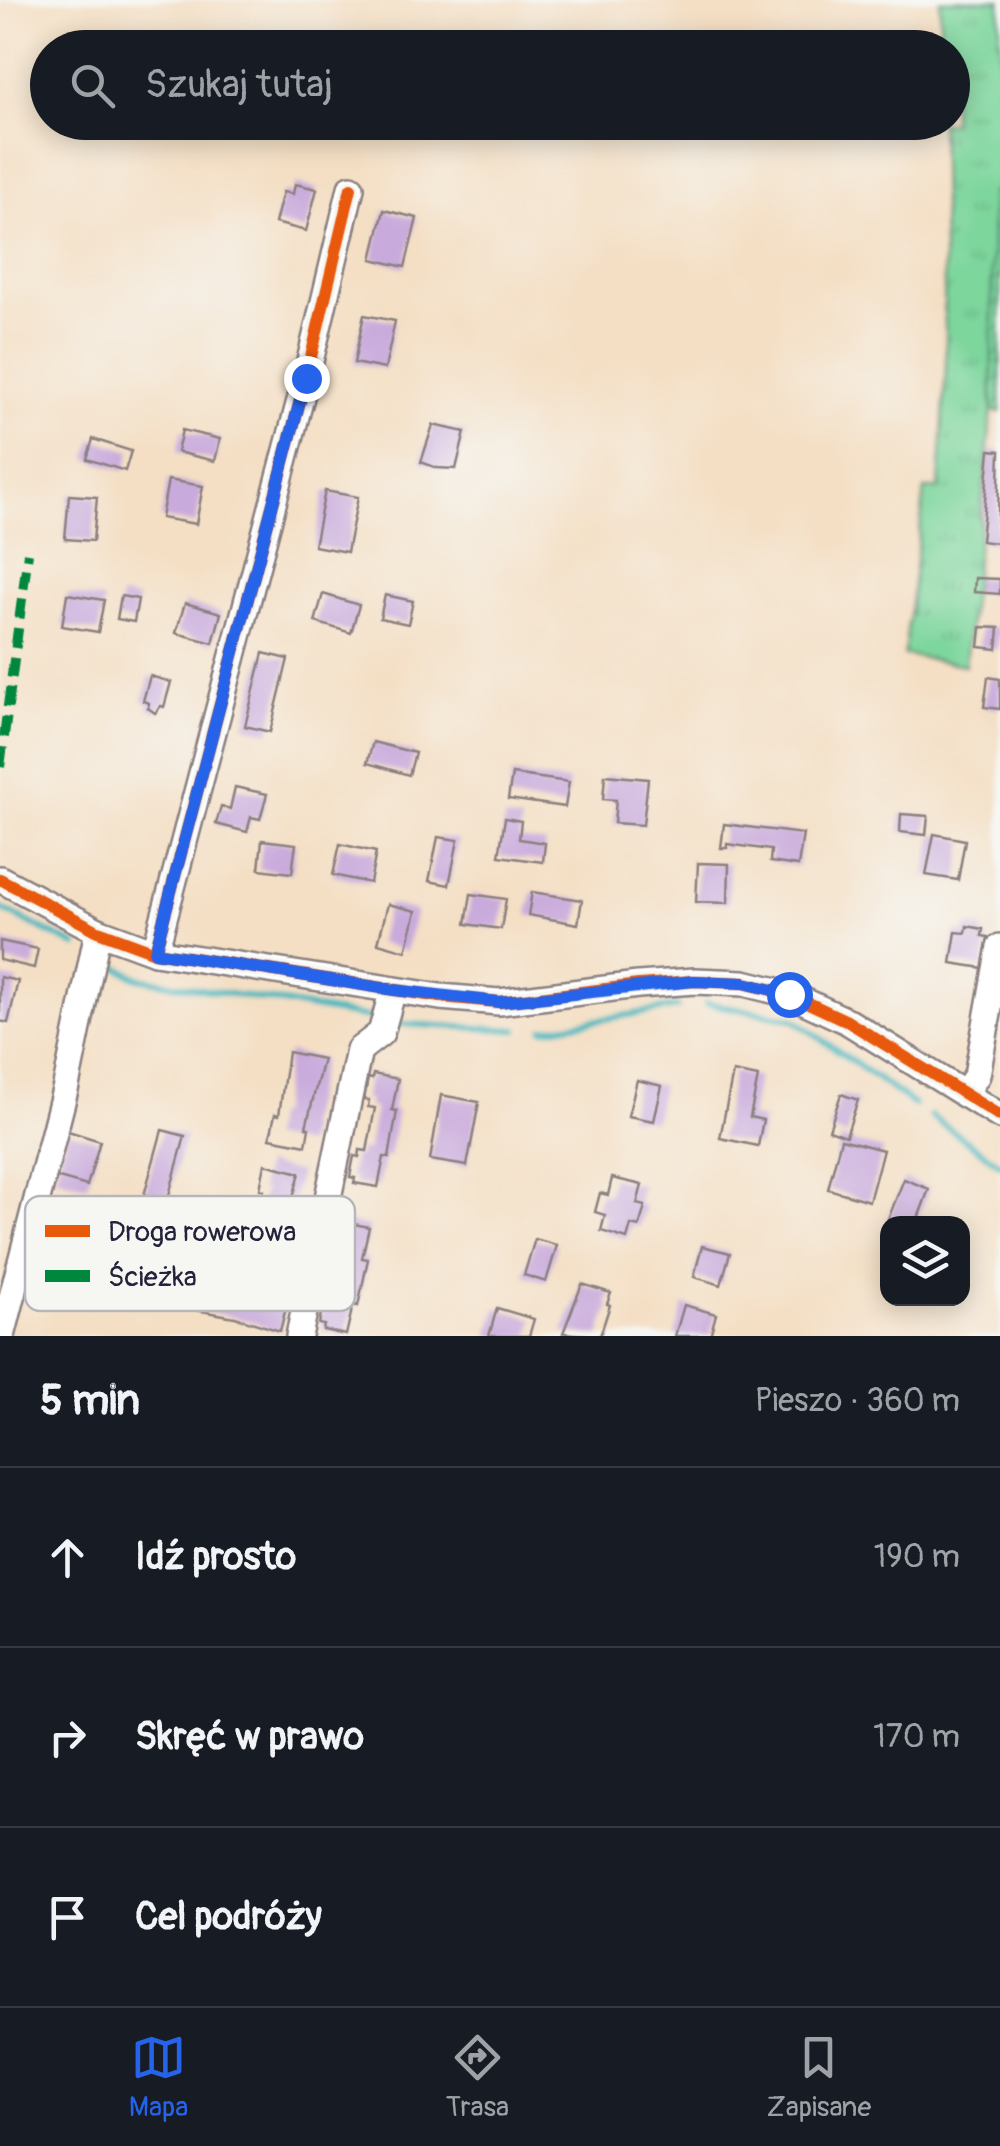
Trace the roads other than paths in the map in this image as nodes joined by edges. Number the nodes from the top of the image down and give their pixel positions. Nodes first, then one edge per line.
1 (350, 188) dead end
2 (0, 879) edge
3 (98, 931) junction
4 (1000, 947) edge
5 (155, 952) junction
6 (394, 990) junction
7 (964, 1094) junction
8 (1000, 1116) edge
9 (38, 1196) edge
10 (328, 1196) edge
11 (25, 1246) edge
12 (304, 1311) edge
13 (2, 1336) edge
14 (299, 1336) edge

1 - 5 street
2 - 3 street
3 - 5 street
3 - 9 street
4 - 7 street
5 - 6 street
6 - 7 street
6 - 10 street
7 - 8 street
11 - 13 street
12 - 14 street

